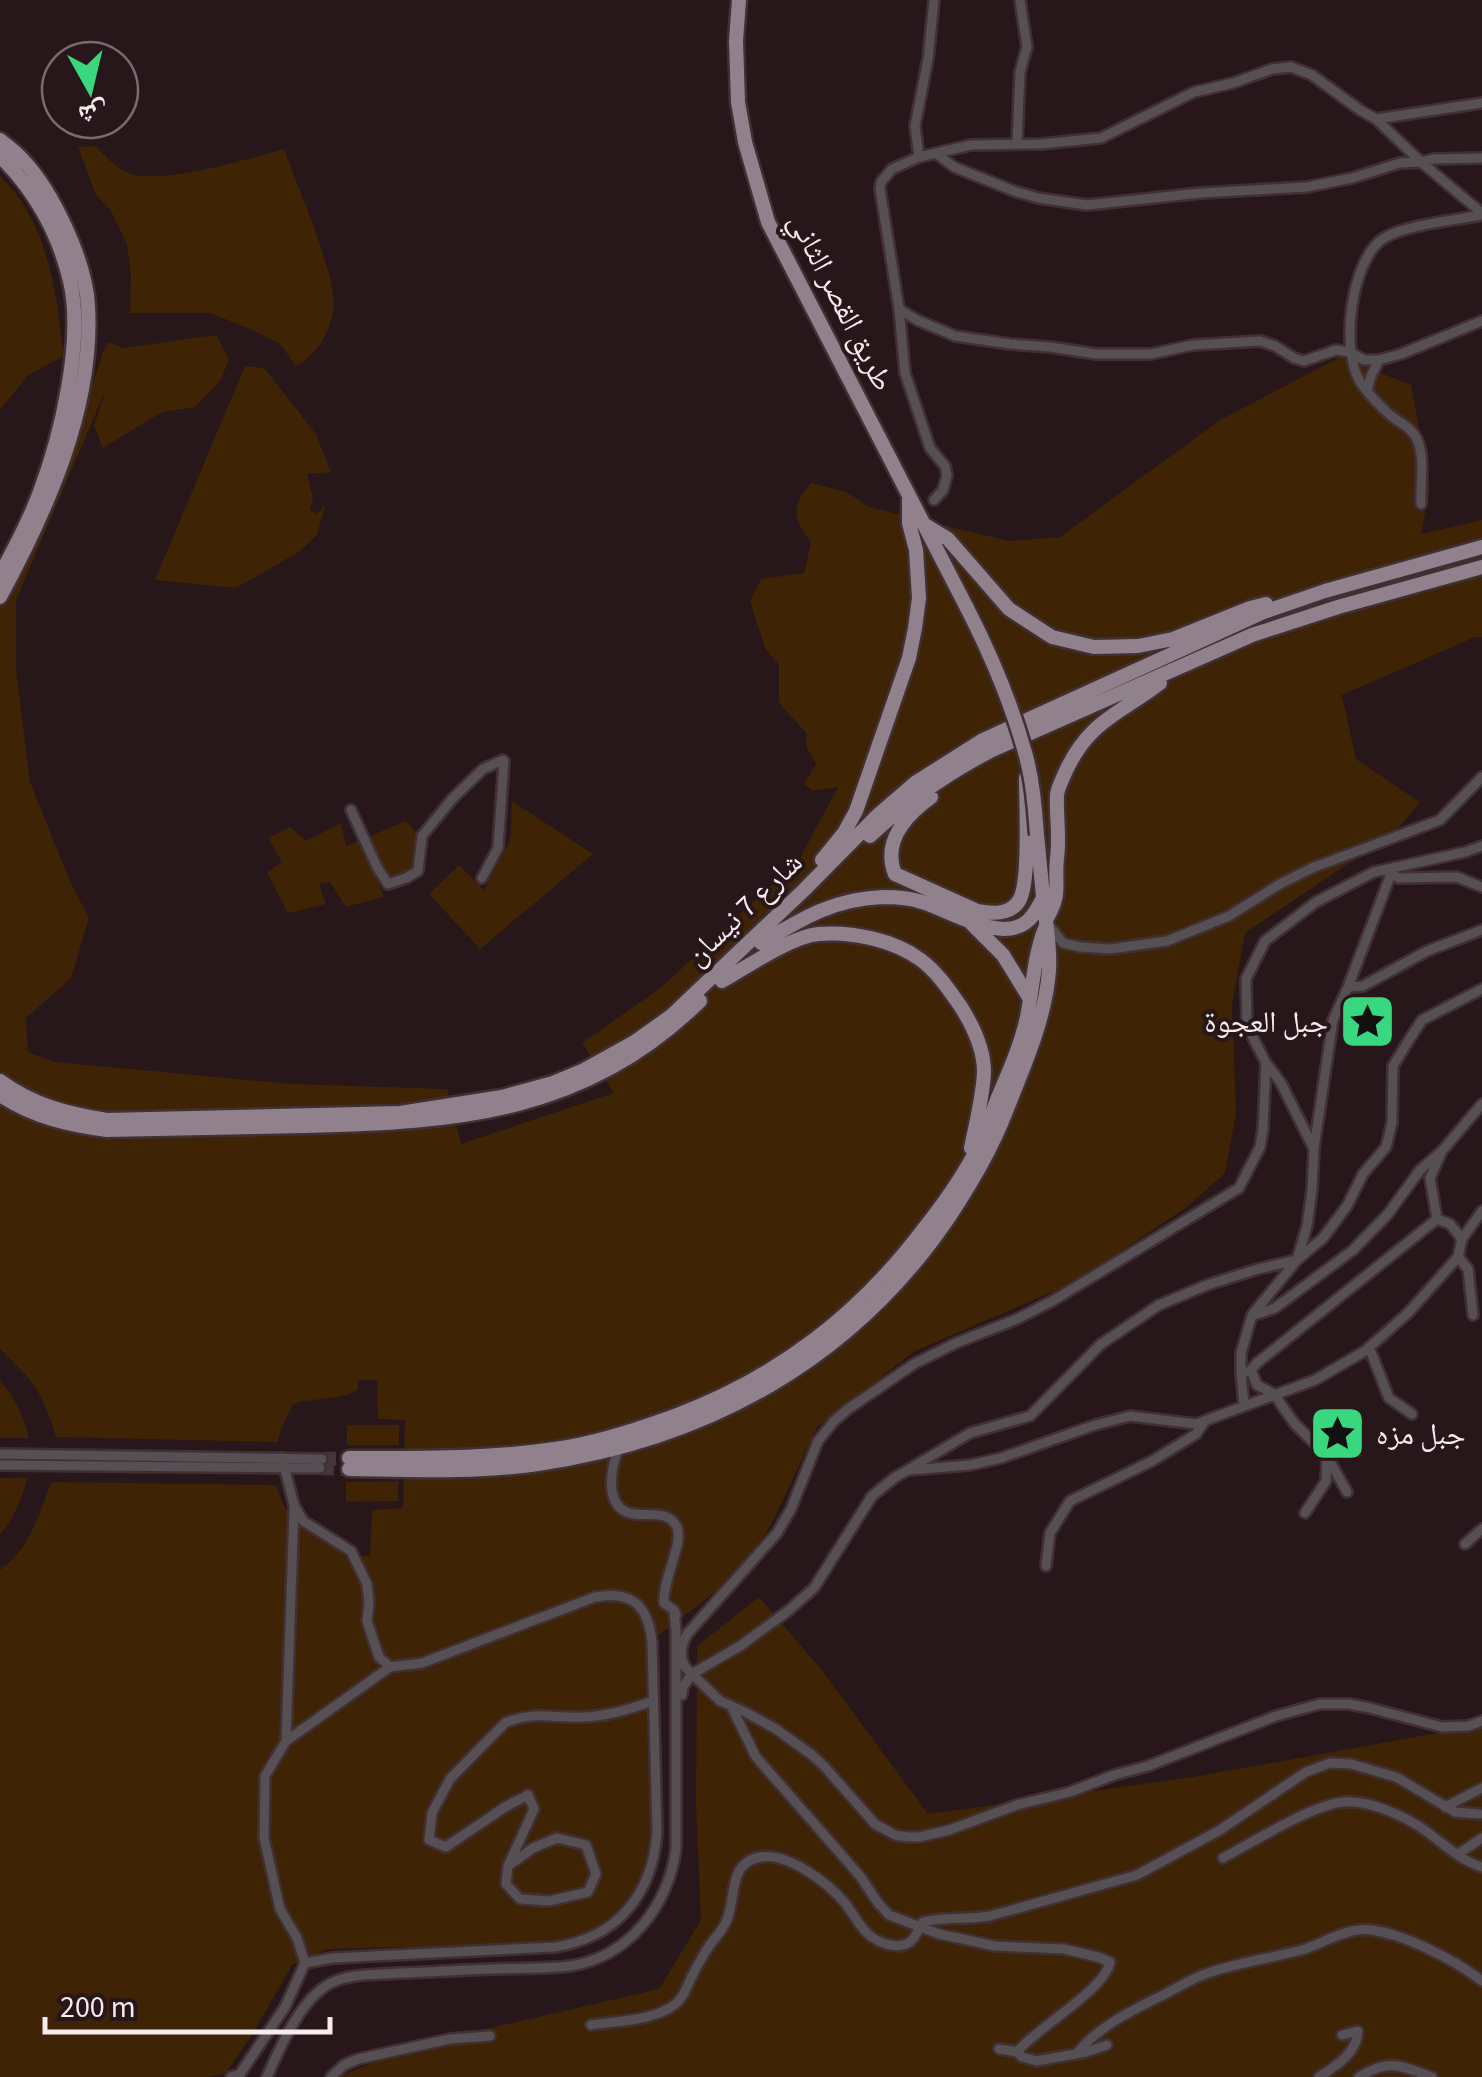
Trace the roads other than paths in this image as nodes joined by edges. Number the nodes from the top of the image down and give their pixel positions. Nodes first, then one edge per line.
1 (739, 0) edge
2 (934, 0) edge
3 (1020, 0) edge
4 (1482, 103) edge
5 (1376, 118) junction
6 (0, 140) edge
7 (1017, 144) junction
8 (937, 154) junction
9 (0, 156) edge
10 (919, 157) junction
11 (1482, 158) edge
12 (1421, 162) junction
13 (1482, 214) edge
14 (899, 309) junction
15 (1482, 321) edge
16 (1350, 352) junction
17 (1379, 360) junction
18 (1367, 391) junction
19 (909, 493) junction
20 (934, 500) dead end
21 (1421, 504) dead end
22 (925, 525) junction
23 (1482, 547) edge
24 (1482, 567) edge
25 (0, 575) edge
26 (1325, 591) junction
27 (0, 597) edge
28 (1178, 668) junction
29 (968, 763) junction
30 (1482, 777) edge
31 (351, 810) dead end
32 (1032, 834) junction
33 (1482, 846) edge
34 (1388, 872) junction
35 (482, 878) dead end
36 (1482, 887) edge
37 (804, 890) junction
38 (1043, 898) junction
39 (966, 919) junction
40 (1047, 921) junction
41 (1482, 930) edge
42 (761, 943) junction
43 (722, 981) junction
44 (1348, 987) junction
45 (1482, 989) edge
46 (1030, 998) junction
47 (1266, 1062) junction
48 (0, 1081) edge
49 (0, 1094) edge
50 (1482, 1104) edge
51 (1314, 1150) junction
52 (1442, 1151) junction
53 (969, 1163) junction
54 (1482, 1211) edge
55 (1438, 1219) junction
56 (1462, 1239) junction
57 (1458, 1258) junction
58 (1298, 1260) junction
59 (1473, 1315) dead end
60 (1252, 1316) junction
61 (1369, 1348) junction
62 (1246, 1372) junction
63 (1274, 1394) junction
64 (1244, 1405) junction
65 (1412, 1414) dead end
66 (1205, 1420) junction
67 (619, 1448) junction
68 (0, 1454) edge
69 (1326, 1456) junction
70 (285, 1463) junction
71 (321, 1464) tunnel mouth
72 (0, 1465) edge
73 (910, 1470) junction
74 (1347, 1492) dead end
75 (294, 1505) junction
76 (1305, 1513) dead end
77 (1482, 1529) edge
78 (1465, 1544) dead end
79 (1046, 1566) dead end
80 (674, 1610) junction
81 (688, 1632) junction
82 (390, 1667) junction
83 (692, 1674) junction
84 (682, 1695) dead end
85 (653, 1702) junction
86 (732, 1708) junction
87 (1482, 1721) edge
88 (286, 1741) junction
89 (1482, 1788) edge
90 (1445, 1807) junction
91 (1480, 1814) edge
92 (1482, 1838) edge
93 (1458, 1854) junction
94 (1223, 1858) dead end
95 (508, 1866) junction
96 (1482, 1867) edge
97 (918, 1928) junction
98 (305, 1962) junction
99 (1482, 1980) edge
100 (592, 2025) dead end
101 (1342, 2035) dead end
102 (490, 2036) dead end
103 (1107, 2045) dead end
104 (999, 2049) dead end
105 (1017, 2052) junction
106 (1077, 2053) junction
107 (231, 2077) edge
108 (267, 2077) edge
109 (331, 2077) edge
110 (1319, 2077) edge
111 (1359, 2077) edge
112 (1432, 2077) edge

1 - 19 main road, طريق القصر الثاني
2 - 10 street
3 - 7 street
4 - 5 street
5 - 7 street
5 - 12 street
6 - 27 main road
7 - 8 street
8 - 10 street
8 - 12 street
9 - 25 main road
10 - 14 street
11 - 12 street
12 - 13 street
13 - 16 street
14 - 16 street
14 - 20 street
15 - 17 street
16 - 17 street
16 - 18 street
17 - 18 street
18 - 21 street
19 - 22 main road, طريق القصر الثاني
19 - 37 main road
22 - 26 main road
22 - 32 main road, طريق القصر الثاني, bridge
23 - 26 main road, شارع 7 نيسان
24 - 28 main road, شارع 7 نيسان
26 - 37 main road, شارع 7 نيسان
28 - 29 main road, شارع 7 نيسان
28 - 40 main road
29 - 32 main road
29 - 42 main road, شارع 7 نيسان
30 - 40 street
31 - 35 street
32 - 38 main road
33 - 34 street
34 - 36 street
34 - 44 street
34 - 47 street
37 - 48 main road, شارع 7 نيسان
38 - 39 main road
38 - 40 main road
39 - 42 main road
39 - 46 main road
40 - 46 main road
40 - 67 main road
41 - 44 street
42 - 43 main road, شارع 7 نيسان
43 - 49 main road, شارع 7 نيسان
43 - 53 main road
44 - 51 street
45 - 58 street
46 - 53 main road
47 - 51 street
47 - 81 street
50 - 52 street
51 - 58 street
52 - 55 street
52 - 60 street
53 - 67 main road
54 - 56 street
55 - 56 street
55 - 62 street
56 - 57 street
57 - 59 street
57 - 61 street
58 - 60 street
58 - 73 street
60 - 62 street
61 - 63 street
61 - 65 street
62 - 63 street
62 - 64 street
63 - 64 street
63 - 69 street
64 - 66 street
66 - 73 street
66 - 79 street
67 - 80 street
68 - 70 street
69 - 74 street
69 - 76 street
70 - 71 street
70 - 72 street
70 - 75 street
73 - 83 street
75 - 82 street
75 - 88 street
77 - 78 street
80 - 81 street
80 - 108 street
81 - 83 street
82 - 85 street
82 - 88 street
83 - 84 street
83 - 86 street
85 - 95 street
85 - 98 street
86 - 87 street
86 - 97 street
88 - 98 street
89 - 90 street
90 - 91 street
90 - 97 street
92 - 93 street
93 - 94 street
93 - 96 street
95 - 95 street
97 - 100 street
97 - 105 street
98 - 107 street
99 - 106 street
101 - 110 street
102 - 109 street
103 - 106 street
104 - 105 street
105 - 106 street
111 - 112 street

